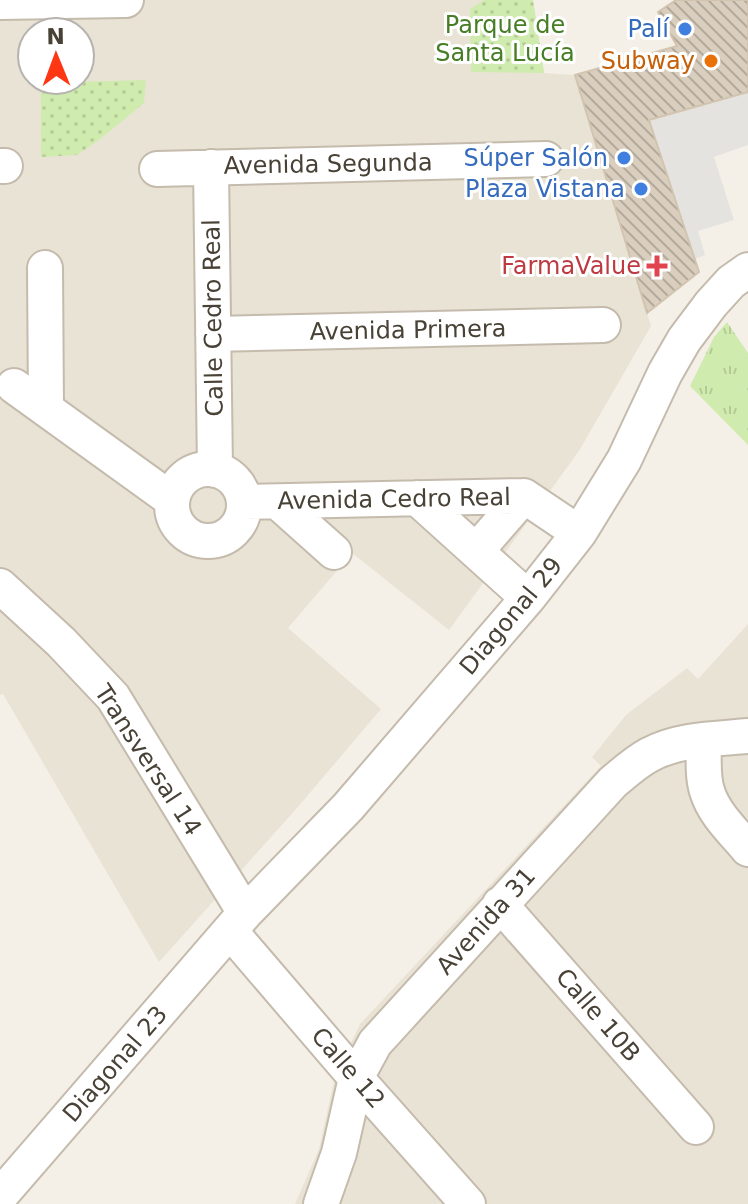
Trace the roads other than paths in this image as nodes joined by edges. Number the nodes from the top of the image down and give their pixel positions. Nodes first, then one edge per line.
1 (126, 0) edge
2 (0, 2) edge
3 (546, 159) dead end
4 (211, 167) junction
5 (157, 169) dead end
6 (45, 268) dead end
7 (748, 270) edge
8 (603, 325) dead end
9 (213, 334) junction
10 (14, 386) dead end
11 (46, 408) junction
12 (215, 470) junction
13 (524, 496) junction
14 (417, 498) junction
15 (172, 500) junction
16 (245, 502) junction
17 (278, 502) junction
18 (579, 533) junction
19 (476, 551) junction
20 (334, 552) dead end
21 (0, 586) edge
22 (528, 598) junction
23 (748, 736) edge
24 (704, 740) junction
25 (748, 849) edge
26 (500, 904) junction
27 (238, 922) junction
28 (356, 1078) junction
29 (696, 1127) dead end
30 (0, 1196) edge
31 (321, 1204) edge
32 (468, 1204) edge

1 - 2 street
3 - 4 street, Avenida Segunda
4 - 5 street, Avenida Segunda
4 - 9 street, Calle Cedro Real
6 - 11 street
7 - 18 street, Diagonal 29
8 - 9 street, Avenida Primera
9 - 12 street, Calle Cedro Real
10 - 11 street
11 - 15 street
12 - 15 street
12 - 16 street
13 - 14 street, Avenida Cedro Real
13 - 18 street, Avenida Cedro Real
13 - 19 street
14 - 17 street, Avenida Cedro Real
14 - 19 street
15 - 16 street
16 - 17 street, Avenida Cedro Real
17 - 20 street
18 - 22 street, Diagonal 29
19 - 22 street
21 - 27 street, Transversal 14
22 - 27 street, Diagonal 29
23 - 24 street, Avenida 31
24 - 25 street
24 - 26 street, Avenida 31
26 - 28 street, Avenida 31
26 - 29 street, Calle 10B
27 - 28 street, Calle 12
27 - 30 street, Diagonal 23
28 - 31 street, Avenida 31
28 - 32 street, Calle 12

